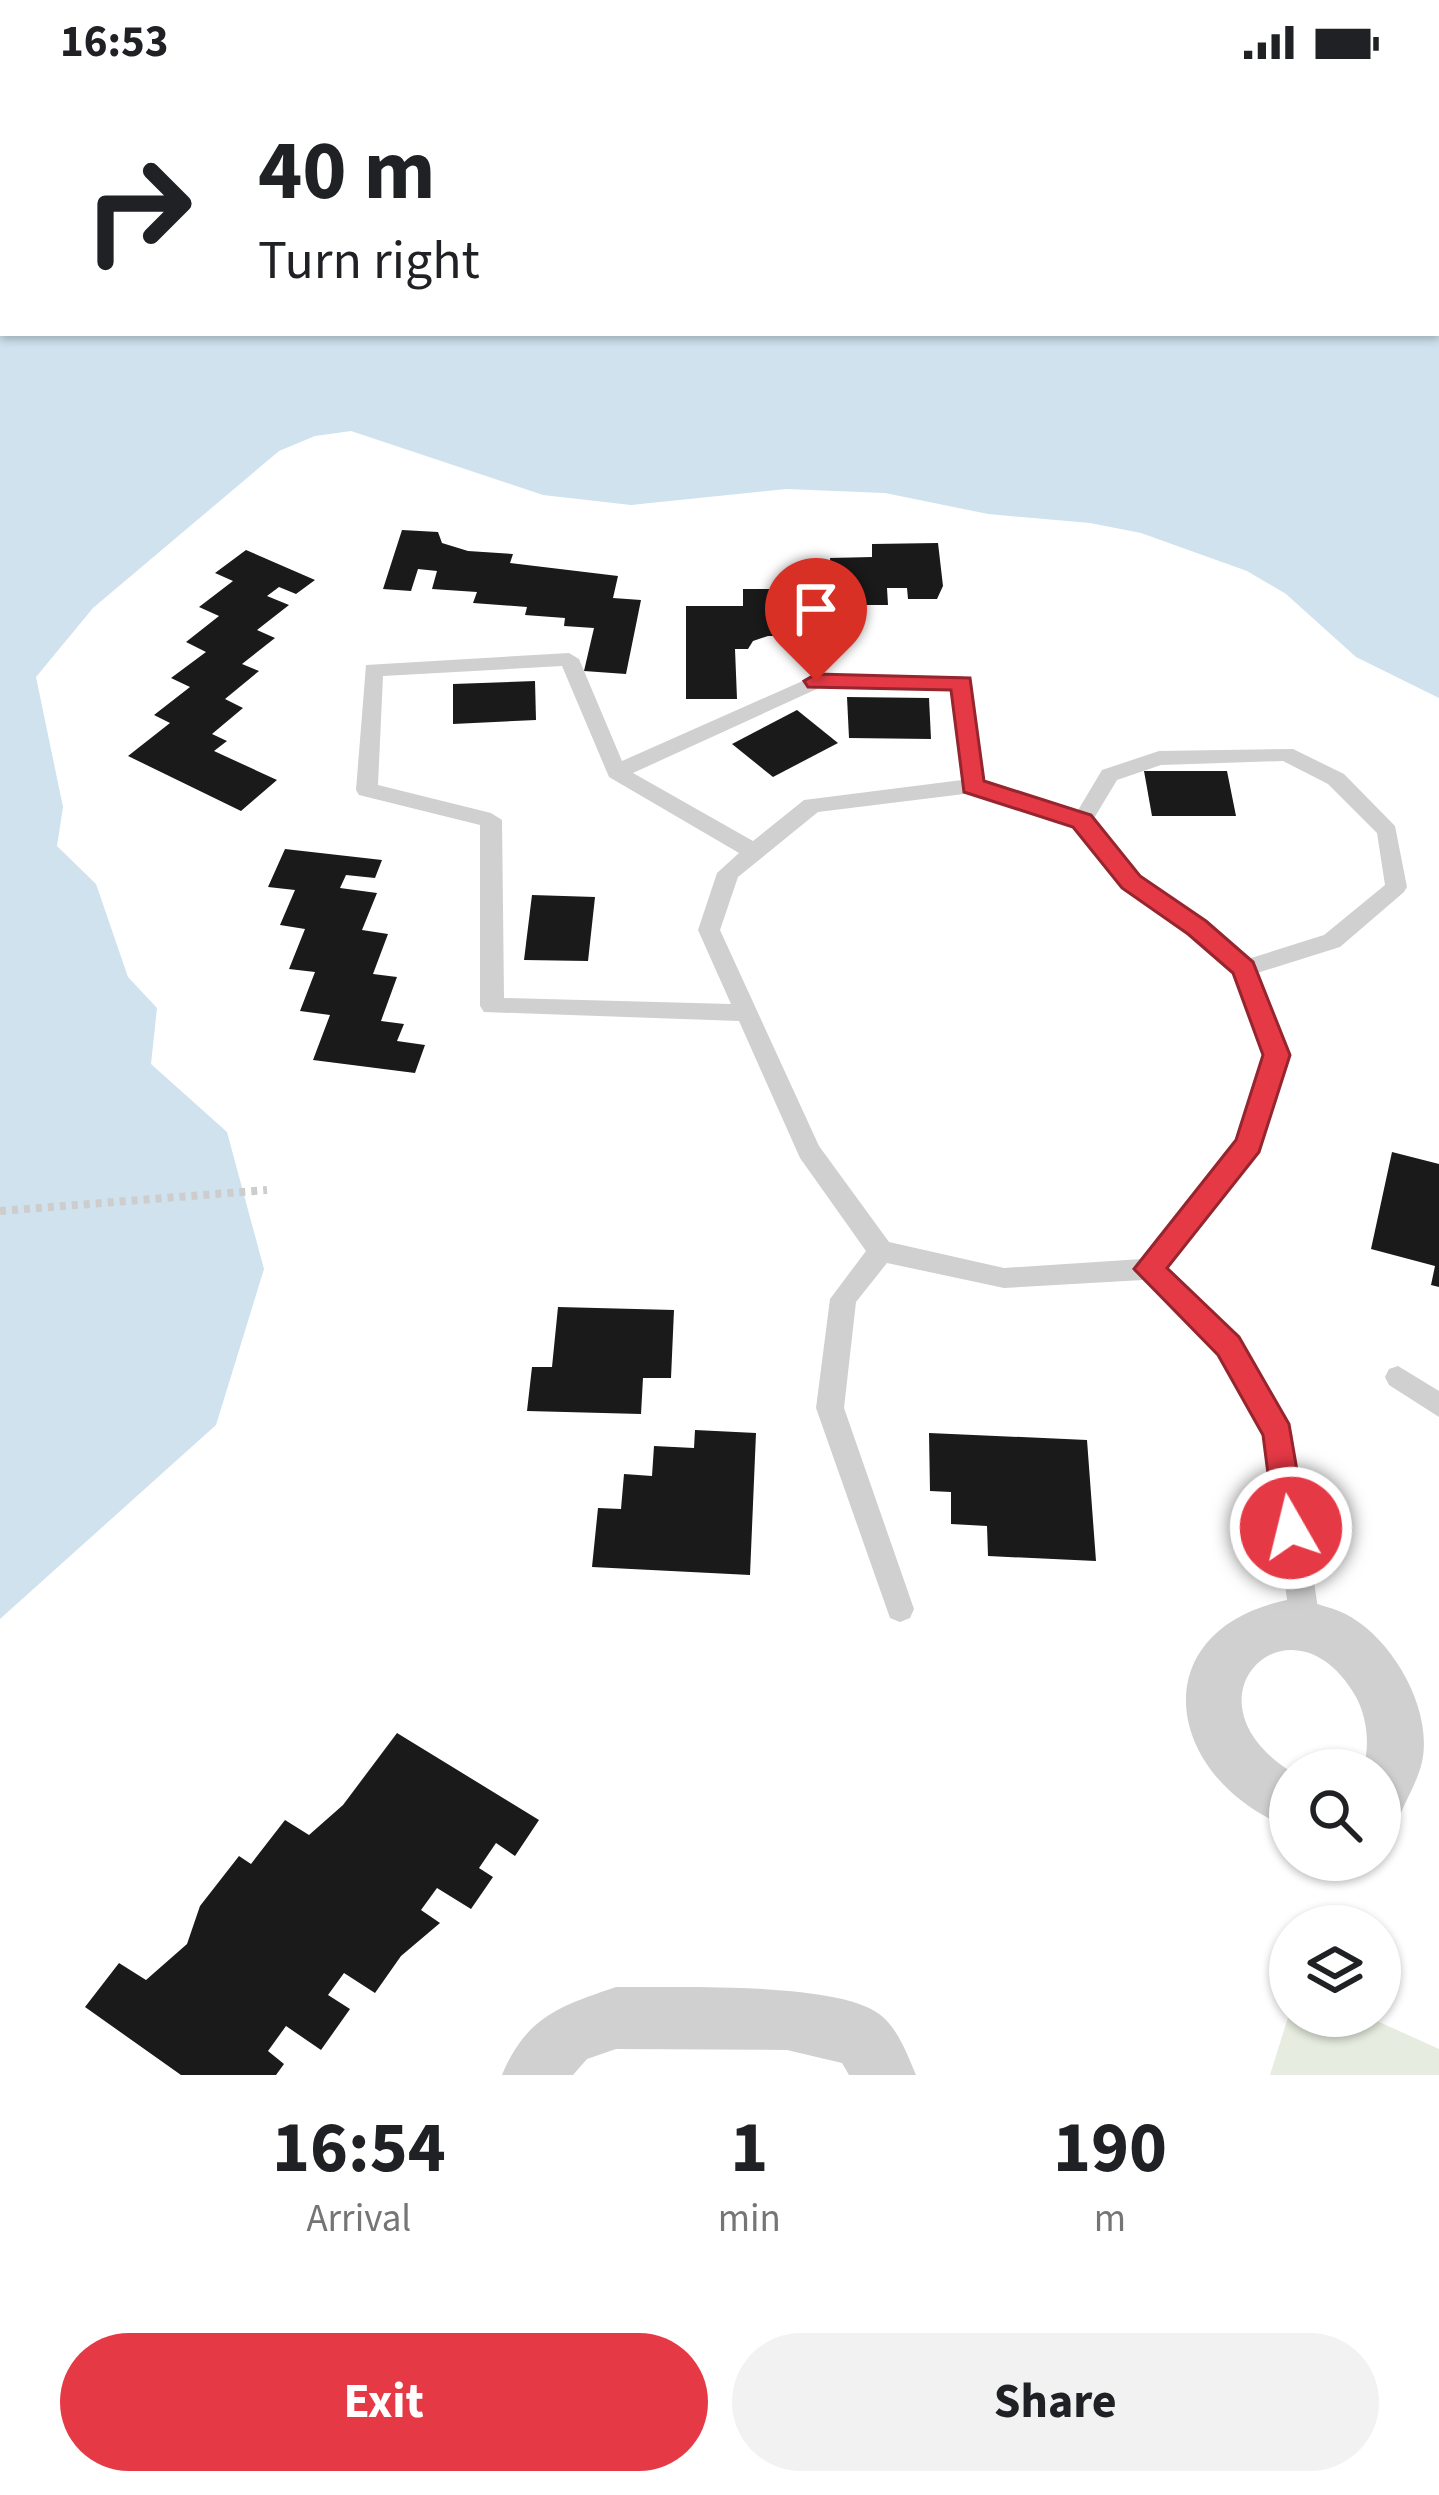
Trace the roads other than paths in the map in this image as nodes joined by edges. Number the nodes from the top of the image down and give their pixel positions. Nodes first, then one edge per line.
1 (616, 772) junction
2 (973, 786) junction
3 (1082, 821) junction
4 (754, 852) junction
5 (1244, 968) junction
6 (747, 1013) junction
7 (880, 1251) junction
8 (1149, 1269) junction
9 (1398, 1378) dead end
10 (1439, 1406) edge
11 (900, 1609) dead end
12 (1304, 1622) junction
13 (1410, 1776) edge
14 (1269, 1789) edge
15 (533, 2075) edge
16 (885, 2075) edge

1 - 2 lane
1 - 4 lane
1 - 6 lane
2 - 3 lane
2 - 4 lane
3 - 5 lane
3 - 5 lane
4 - 6 lane
5 - 8 lane
6 - 7 lane
7 - 8 lane
7 - 11 lane
8 - 12 lane
9 - 10 lane
12 - 13 street
12 - 14 street
15 - 16 street

